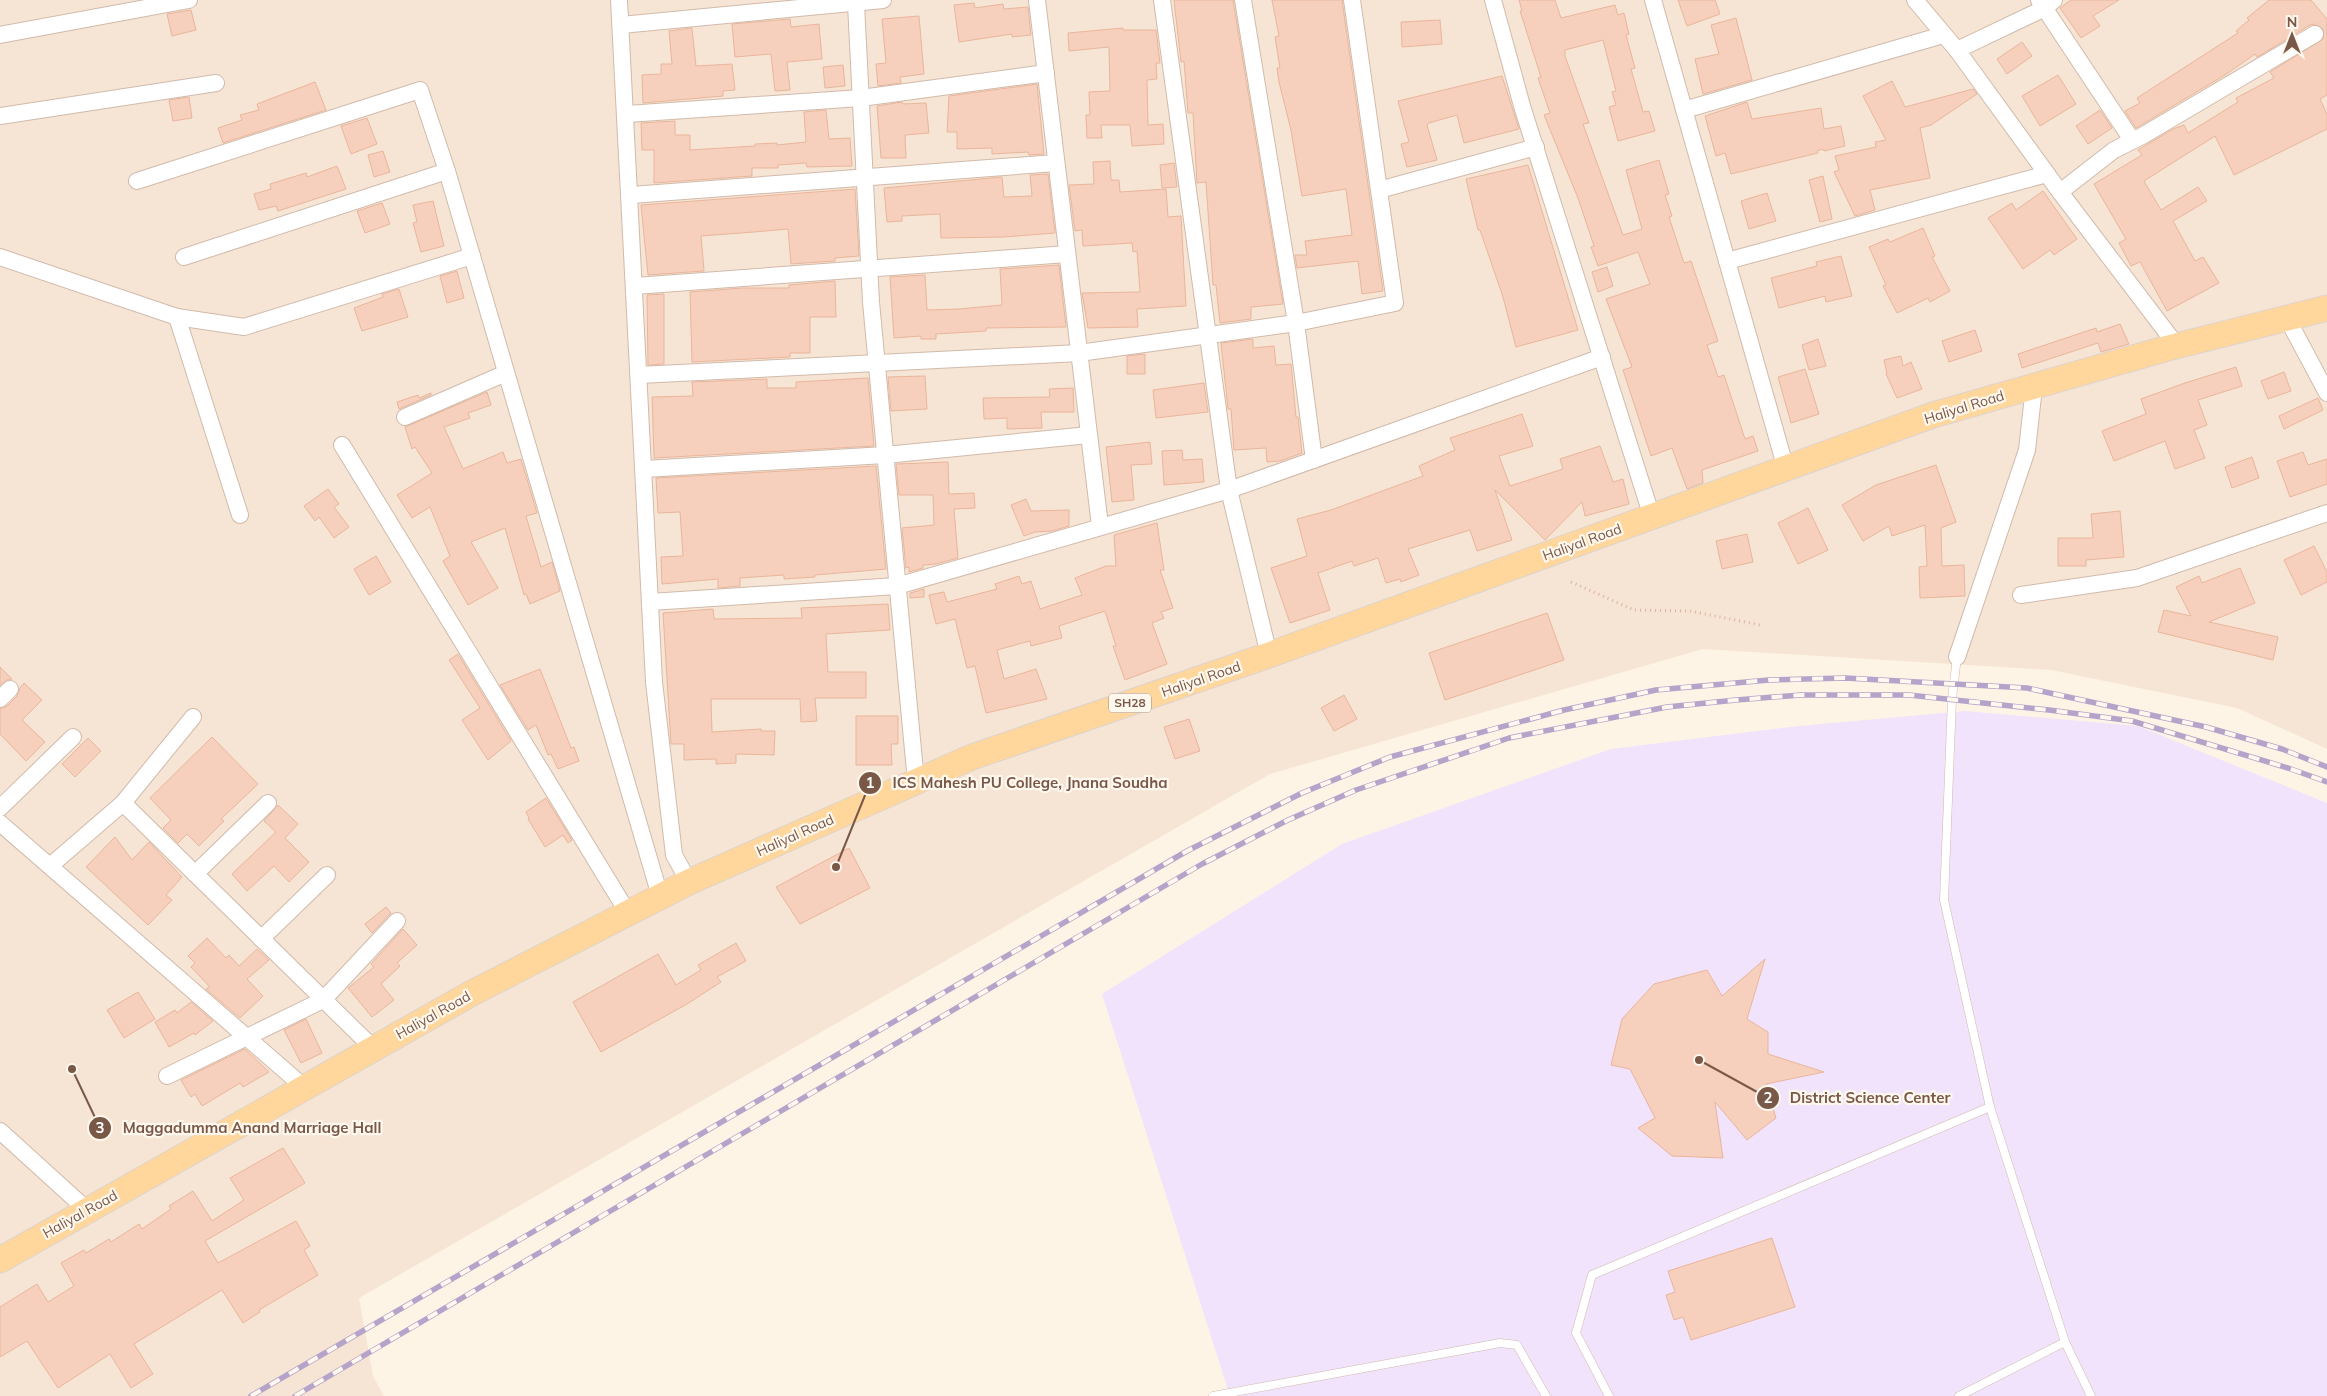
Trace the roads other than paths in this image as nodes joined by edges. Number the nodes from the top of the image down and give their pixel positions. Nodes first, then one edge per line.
1 (189, 0) edge
2 (619, 0) edge
3 (883, 0) edge
4 (1037, 0) edge
5 (1162, 0) edge
6 (1243, 0) edge
7 (1352, 0) edge
8 (1493, 0) edge
9 (1653, 0) edge
10 (1915, 0) edge
11 (2046, 3) edge
12 (856, 4) junction
13 (621, 25) junction
14 (1943, 34) junction
15 (2315, 34) dead end
16 (0, 35) edge
17 (1957, 50) junction
18 (1046, 73) junction
19 (216, 83) dead end
20 (861, 98) junction
21 (1684, 110) junction
22 (627, 114) junction
23 (0, 116) edge
24 (2132, 140) junction
25 (1536, 147) junction
26 (1056, 163) junction
27 (447, 171) junction
28 (2047, 174) junction
29 (865, 177) junction
30 (137, 181) dead end
31 (1379, 190) junction
32 (2060, 192) junction
33 (631, 195) junction
34 (1067, 254) junction
35 (472, 256) junction
36 (0, 257) edge
37 (184, 257) dead end
38 (1727, 261) junction
39 (869, 269) junction
40 (635, 286) junction
41 (2327, 308) edge
42 (176, 317) junction
43 (2286, 318) junction
44 (1296, 322) junction
45 (1209, 335) junction
46 (2176, 346) junction
47 (1079, 353) junction
48 (1602, 357) junction
49 (876, 363) junction
50 (506, 373) junction
51 (639, 375) junction
52 (2034, 387) junction
53 (2327, 393) edge
54 (405, 417) dead end
55 (1089, 435) junction
56 (342, 445) dead end
57 (885, 455) junction
58 (1314, 460) junction
59 (644, 468) junction
60 (1786, 468) junction
61 (1229, 490) junction
62 (2327, 513) edge
63 (240, 515) dead end
64 (1652, 517) junction
65 (1100, 526) junction
66 (897, 586) junction
67 (2021, 596) dead end
68 (650, 602) junction
69 (1269, 655) junction
70 (1957, 657) joint
71 (193, 717) dead end
72 (73, 737) dead end
73 (916, 782) junction
74 (123, 803) junction
75 (268, 803) dead end
76 (0, 808) edge
77 (0, 823) edge
78 (50, 866) junction
79 (195, 874) junction
80 (327, 874) dead end
81 (689, 882) junction
82 (660, 896) junction
83 (628, 913) junction
84 (397, 921) dead end
85 (262, 939) junction
86 (324, 1000) junction
87 (247, 1037) junction
88 (374, 1048) junction
89 (167, 1076) dead end
90 (305, 1088) junction
91 (1990, 1107) junction
92 (0, 1130) edge
93 (87, 1210) junction
94 (0, 1260) edge
95 (2065, 1342) junction
96 (1213, 1396) edge
97 (1546, 1396) edge
98 (1609, 1396) edge
99 (1959, 1396) edge
100 (2091, 1396) edge

1 - 16 street
2 - 13 street
3 - 12 street
4 - 18 street
5 - 45 street
6 - 44 street
7 - 31 street
8 - 25 street
9 - 21 street
10 - 14 street
11 - 17 street
11 - 24 street
12 - 13 street
12 - 20 street
13 - 22 street
14 - 17 street
14 - 21 street
15 - 24 street
17 - 28 street
18 - 20 street
18 - 26 street
19 - 23 street
20 - 22 street
20 - 29 street
21 - 38 street
22 - 33 street
24 - 32 street
25 - 31 street
25 - 48 street
26 - 29 street
26 - 34 street
27 - 30 street
27 - 35 street
27 - 37 street
28 - 32 street
28 - 38 street
29 - 33 street
29 - 39 street
31 - 44 street
32 - 46 street
33 - 40 street
34 - 39 street
34 - 47 street
35 - 42 street
35 - 50 street
36 - 42 street
38 - 60 street
39 - 40 street
39 - 49 street
40 - 51 street
41 - 43 main road, Haliyal Road / SH28
42 - 63 street
43 - 46 main road, Haliyal Road / SH28
43 - 53 street
44 - 45 street
44 - 58 street
45 - 47 street
45 - 61 street
46 - 52 main road, Haliyal Road / SH28
47 - 49 street
47 - 55 street
48 - 58 street
48 - 64 street
49 - 51 street
49 - 57 street
50 - 54 street
50 - 82 street
51 - 59 street
52 - 60 main road, Haliyal Road / SH28
52 - 70 street
55 - 57 street
55 - 65 street
56 - 83 street
57 - 59 street
57 - 66 street
58 - 61 street
59 - 68 street
60 - 64 main road, Haliyal Road / SH28
61 - 65 street
61 - 69 street
62 - 67 street
64 - 69 main road, Haliyal Road / SH28
65 - 66 street
66 - 68 street
66 - 73 street
68 - 81 street
69 - 73 main road, Haliyal Road / SH28
70 - 91 lane
71 - 74 street
72 - 76 street
73 - 81 main road, Haliyal Road / SH28
74 - 78 street
74 - 79 street
75 - 79 street
77 - 78 street
78 - 87 street
79 - 85 street
80 - 85 street
81 - 82 main road, Haliyal Road / SH28
82 - 83 main road, Haliyal Road / SH28
83 - 88 main road, Haliyal Road / SH28
84 - 86 street
85 - 86 street
86 - 87 street
86 - 88 street
87 - 89 street
87 - 90 street
88 - 90 main road, Haliyal Road / SH28
90 - 93 main road, Haliyal Road / SH28
91 - 95 lane
91 - 98 lane
92 - 93 street
93 - 94 main road, Haliyal Road / SH28
95 - 99 lane
95 - 100 lane
96 - 97 lane

